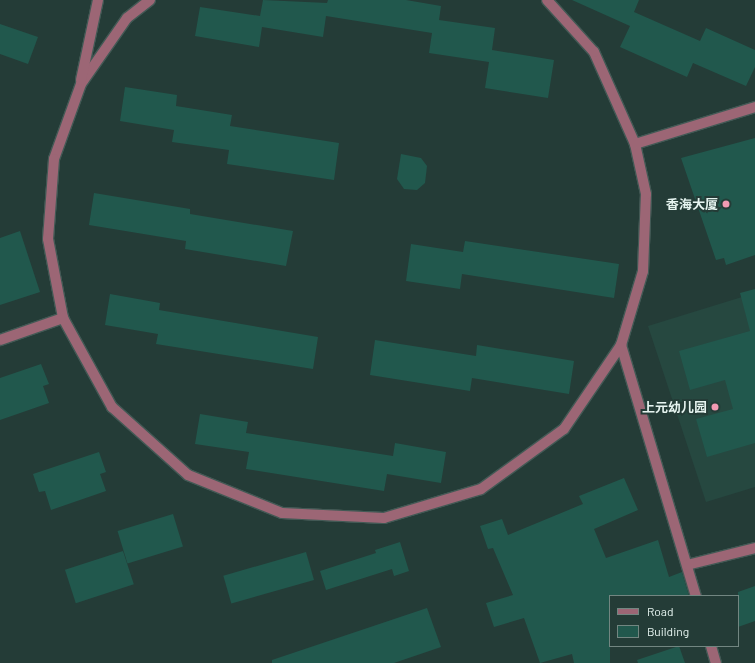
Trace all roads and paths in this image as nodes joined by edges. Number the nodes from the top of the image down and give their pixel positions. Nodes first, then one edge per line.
1 (98, 0) edge
2 (150, 0) edge
3 (547, 0) edge
4 (81, 84) junction
5 (755, 107) edge
6 (634, 144) junction
7 (63, 318) junction
8 (0, 340) edge
9 (621, 345) junction
10 (755, 548) edge
11 (687, 565) junction
12 (696, 595) edge
13 (711, 647) edge
14 (716, 663) edge

1 - 4 street
2 - 4 street
3 - 6 street
4 - 7 street
5 - 6 street
6 - 9 street
7 - 8 street
7 - 9 street
9 - 11 street
10 - 11 street
11 - 12 street
13 - 14 street

